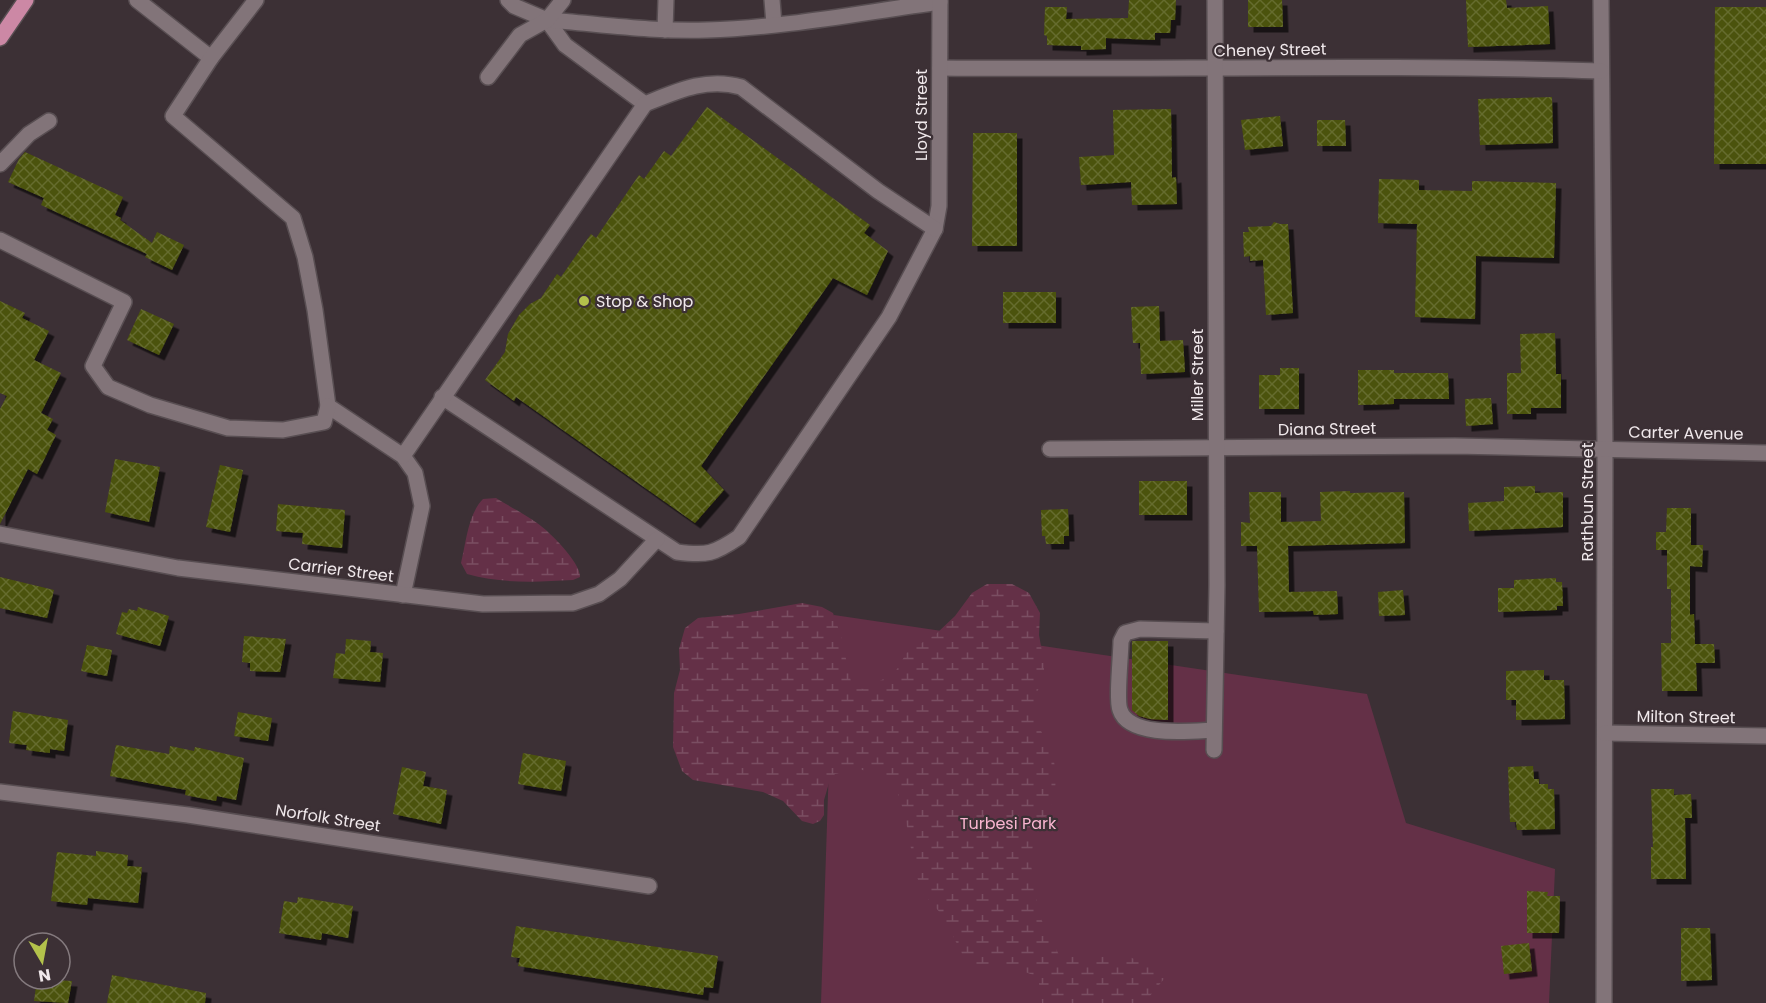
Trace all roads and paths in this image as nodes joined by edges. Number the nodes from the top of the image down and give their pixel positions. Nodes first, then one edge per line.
1 (26, 0) edge
2 (137, 0) edge
3 (256, 0) edge
4 (508, 0) edge
5 (563, 0) edge
6 (666, 0) edge
7 (772, 0) edge
8 (1215, 0) edge
9 (1601, 0) edge
10 (940, 1) edge
11 (547, 20) junction
12 (774, 24) junction
13 (665, 30) junction
14 (0, 38) edge
15 (211, 58) junction
16 (940, 68) junction
17 (1215, 69) junction
18 (1602, 71) junction
19 (488, 77) dead end
20 (645, 104) junction
21 (49, 121) dead end
22 (0, 164) edge
23 (935, 230) junction
24 (0, 240) edge
25 (442, 397) junction
26 (328, 406) junction
27 (1215, 448) junction
28 (1605, 449) junction
29 (1050, 450) dead end
30 (1766, 453) edge
31 (403, 456) junction
32 (0, 534) edge
33 (657, 539) junction
34 (403, 595) junction
35 (1216, 631) junction
36 (1214, 730) junction
37 (1605, 734) junction
38 (1766, 736) edge
39 (1214, 750) dead end
40 (0, 792) edge
41 (649, 886) dead end
42 (1604, 1003) edge

1 - 14 main road
2 - 15 street
3 - 15 street
4 - 11 street
5 - 11 street
6 - 13 street
7 - 12 street
8 - 17 street, Miller Street
9 - 18 street, Rathbun Street
10 - 12 street
10 - 16 street, Lloyd Street
11 - 13 street
11 - 19 street
11 - 20 street
12 - 13 street
15 - 26 street
16 - 17 street, Cheney Street
16 - 23 street, Lloyd Street
17 - 18 street, Cheney Street
17 - 27 street, Miller Street
18 - 28 street, Rathbun Street
20 - 23 street
20 - 25 street
21 - 22 street
23 - 33 street
24 - 26 street
25 - 31 street
25 - 33 street
26 - 31 street
27 - 28 street, Diana Street
27 - 29 street, Diana Street
27 - 35 street, Miller Street
28 - 30 street, Carter Avenue
28 - 37 street, Rathbun Street
31 - 34 street
32 - 34 street, Carrier Street
33 - 34 street, Carrier Street
35 - 36 street, Miller Street
35 - 36 street
36 - 39 street, Miller Street
37 - 38 street, Milton Street
37 - 42 street, Rathbun Street
40 - 41 street, Norfolk Street

